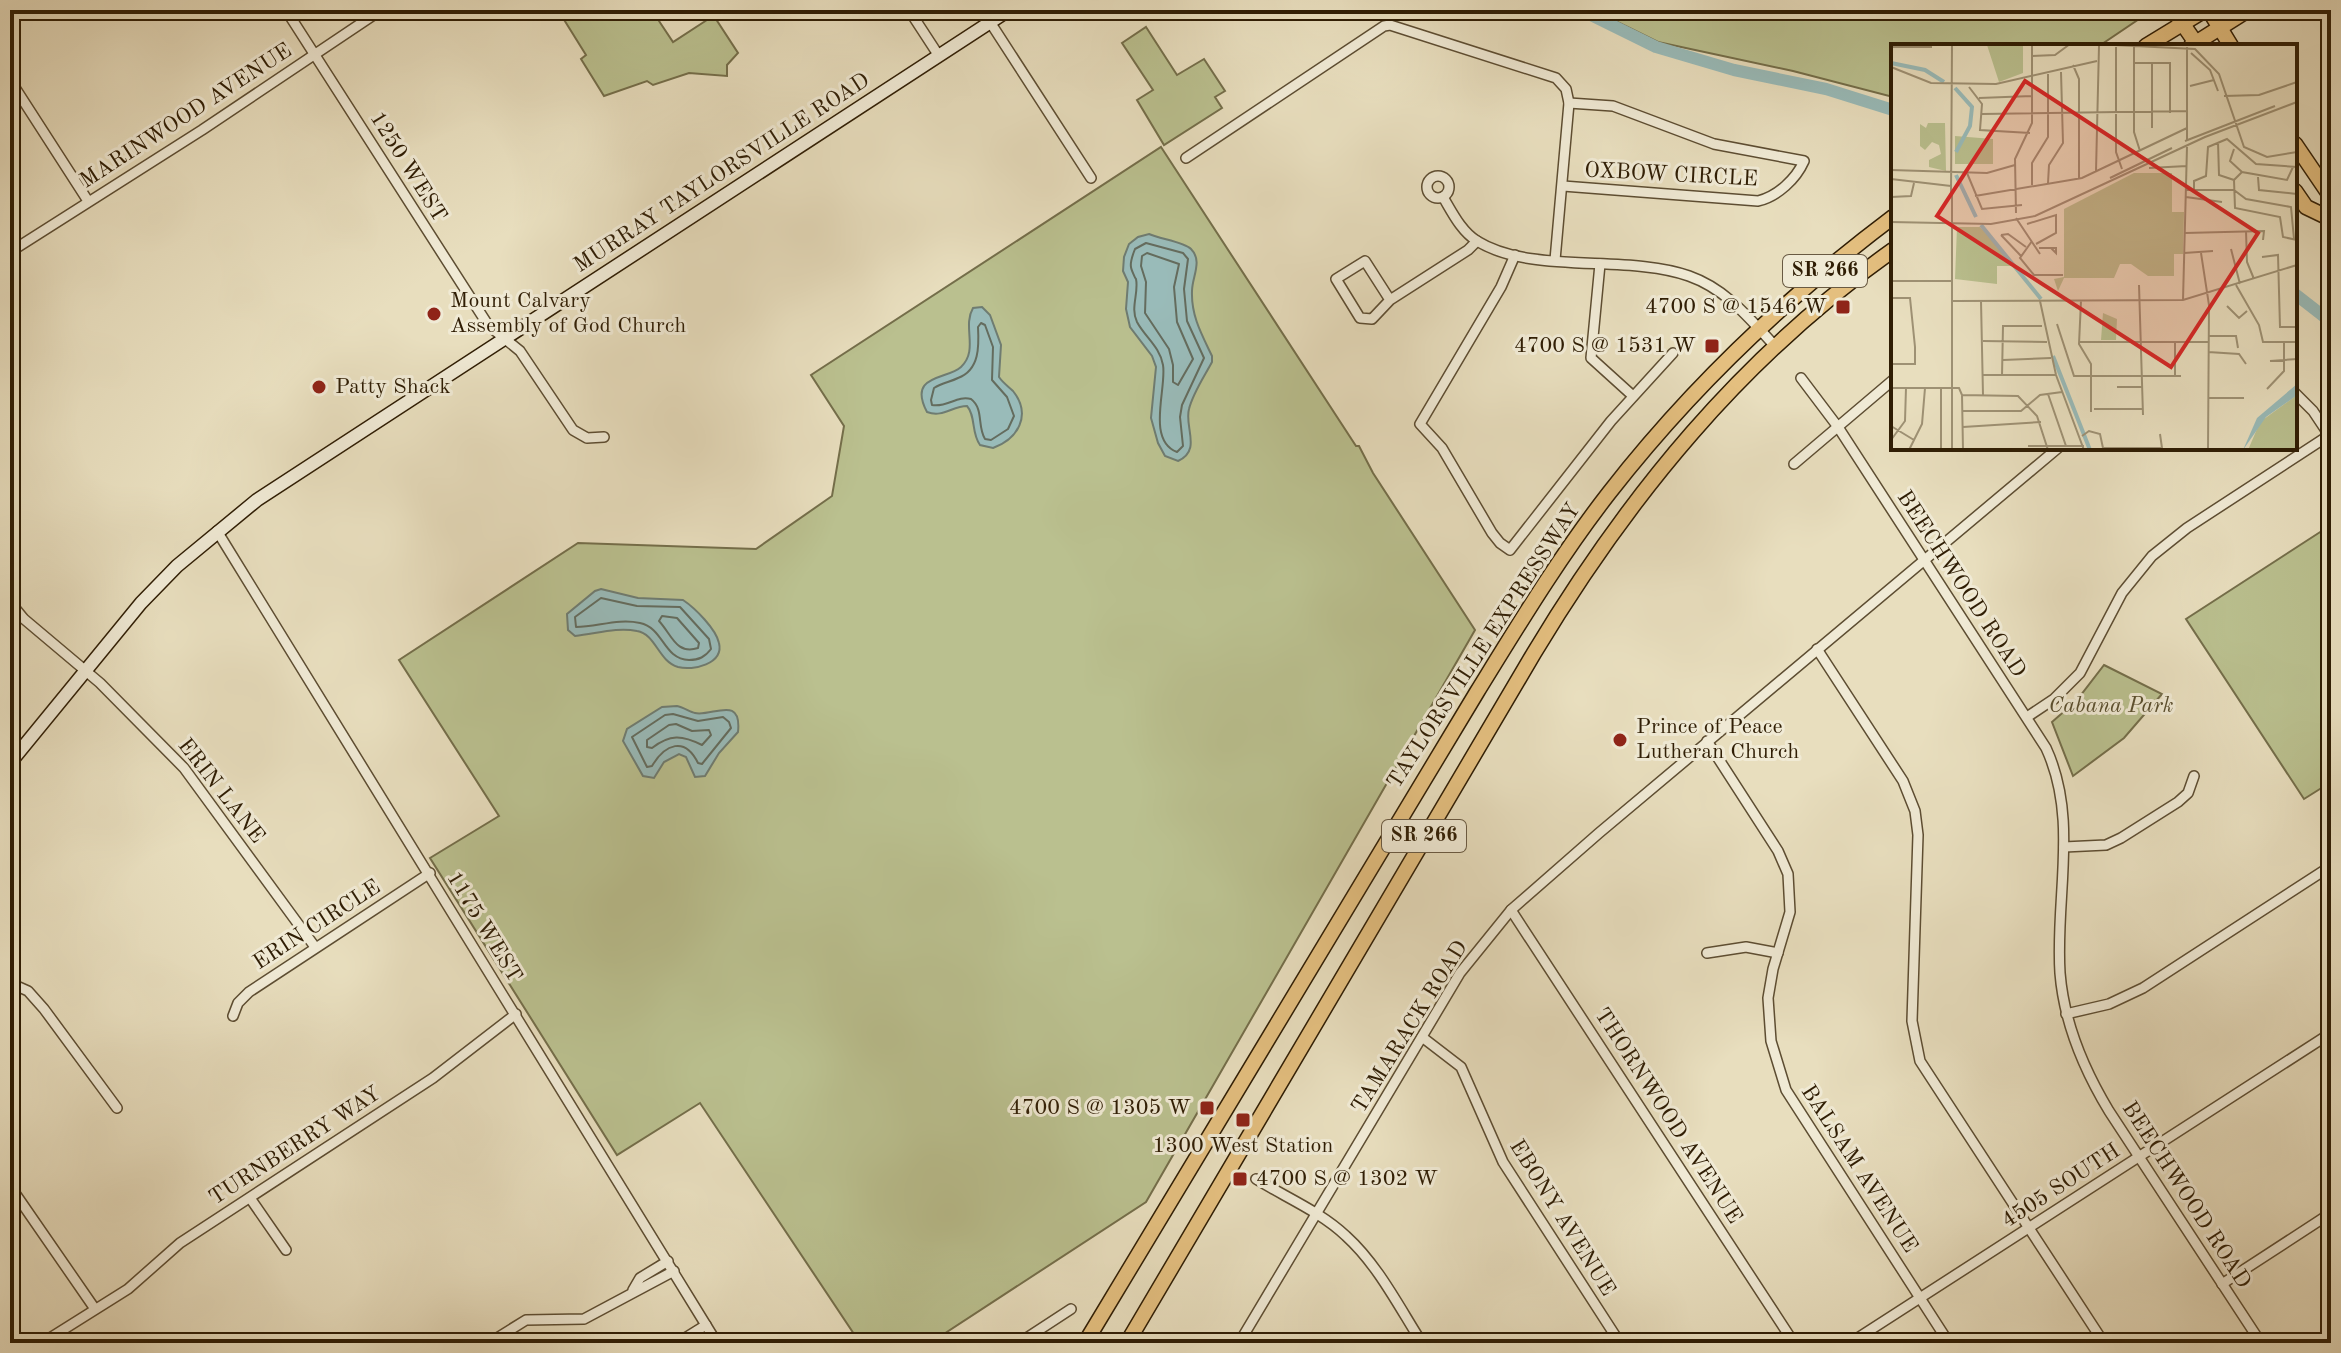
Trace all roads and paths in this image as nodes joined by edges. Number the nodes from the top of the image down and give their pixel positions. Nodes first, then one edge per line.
1 (286, 10) edge
2 (381, 10) edge
3 (909, 10) edge
4 (1009, 10) edge
5 (2173, 10) edge
6 (2207, 10) edge
7 (2248, 10) edge
8 (990, 22) junction
9 (2182, 24) junction
10 (2221, 28) junction
11 (2149, 44) edge
12 (2194, 44) edge
13 (2197, 44) edge
14 (2230, 44) edge
15 (314, 54) junction
16 (939, 56) junction
17 (11, 83) edge
18 (1569, 103) junction
19 (2297, 147) edge
20 (1186, 158) dead end
21 (1091, 178) dead end
22 (1563, 186) junction
23 (2297, 194) edge
24 (1443, 197) dead end
25 (88, 201) junction
26 (2331, 204) edge
27 (1891, 219) edge
28 (2331, 219) edge
29 (1477, 241) junction
30 (10, 252) edge
31 (1891, 252) edge
32 (1515, 255) junction
33 (1555, 260) junction
34 (1600, 264) junction
35 (1390, 300) junction
36 (1759, 329) junction
37 (505, 339) junction
38 (1774, 345) junction
39 (1673, 353) dead end
40 (1801, 378) dead end
41 (1891, 382) edge
42 (2297, 395) edge
43 (1633, 396) junction
44 (1838, 427) junction
45 (2330, 435) edge
46 (604, 437) dead end
47 (2056, 450) edge
48 (1794, 464) dead end
49 (217, 531) junction
50 (1924, 560) junction
51 (10, 602) edge
52 (1817, 649) junction
53 (84, 669) junction
54 (2027, 717) junction
55 (1707, 741) junction
56 (10, 763) edge
57 (2194, 776) dead end
58 (2064, 847) junction
59 (2331, 866) edge
60 (430, 873) junction
61 (1511, 910) junction
62 (315, 947) junction
63 (1707, 953) dead end
64 (1778, 953) junction
65 (10, 983) edge
66 (516, 1014) junction
67 (2066, 1014) junction
68 (233, 1016) dead end
69 (2331, 1033) edge
70 (1422, 1037) junction
71 (117, 1108) dead end
72 (2140, 1157) junction
73 (1256, 1179) dead end
74 (10, 1186) edge
75 (250, 1198) junction
76 (2331, 1213) edge
77 (1316, 1215) junction
78 (2029, 1228) junction
79 (286, 1250) dead end
80 (668, 1261) junction
81 (674, 1271) junction
82 (2222, 1284) junction
83 (633, 1290) junction
84 (1920, 1298) junction
85 (95, 1309) junction
86 (1071, 1309) dead end
87 (706, 1325) junction
88 (42, 1343) edge
89 (489, 1343) edge
90 (677, 1343) edge
91 (717, 1343) edge
92 (1019, 1343) edge
93 (1085, 1343) edge
94 (1127, 1343) edge
95 (1239, 1343) edge
96 (1422, 1343) edge
97 (1620, 1343) edge
98 (1794, 1343) edge
99 (1850, 1343) edge
100 (1949, 1343) edge
101 (2104, 1343) edge
102 (2261, 1343) edge

1 - 15 street, 1250 WEST
2 - 15 street, MARINWOOD AVENUE
3 - 16 street
4 - 8 street, MURRAY TAYLORSVILLE ROAD
5 - 9 main road
6 - 9 main road
6 - 10 main road
7 - 10 main road
8 - 16 street, MURRAY TAYLORSVILLE ROAD
8 - 21 street
9 - 11 main road
9 - 12 main road
10 - 13 main road
10 - 14 main road
15 - 25 street, MARINWOOD AVENUE
15 - 37 street, 1250 WEST
16 - 37 street, MURRAY TAYLORSVILLE ROAD
17 - 25 street
18 - 20 street
18 - 22 street
18 - 22 street, OXBOW CIRCLE
19 - 26 main road
22 - 33 street
23 - 28 main road
24 - 29 street
25 - 30 street, MARINWOOD AVENUE
27 - 36 main road, SR 266
29 - 32 street
29 - 35 street
31 - 38 main road, SR 266
32 - 33 street
32 - 43 street
33 - 34 street
34 - 36 street
34 - 43 street
35 - 35 street
36 - 38 street
36 - 93 main road, TAYLORSVILLE EXPRESSWAY / SR 266
37 - 46 street, 1250 WEST
37 - 49 street, MURRAY TAYLORSVILLE ROAD
38 - 94 main road, TAYLORSVILLE EXPRESSWAY / SR 266
39 - 43 street
40 - 44 street, BEECHWOOD ROAD
41 - 44 street
42 - 45 street
44 - 48 street
44 - 50 street, BEECHWOOD ROAD
45 - 54 street
47 - 50 street, TAMARACK ROAD
49 - 53 street, MURRAY TAYLORSVILLE ROAD
49 - 60 street, 1175 WEST
50 - 52 street, TAMARACK ROAD
50 - 54 street, BEECHWOOD ROAD
51 - 53 street, ERIN LANE
52 - 55 street, TAMARACK ROAD
52 - 78 street
53 - 56 street, MURRAY TAYLORSVILLE ROAD
53 - 62 street, ERIN LANE
54 - 58 street, BEECHWOOD ROAD
55 - 61 street, TAMARACK ROAD
55 - 64 street, BALSAM AVENUE
57 - 58 street
58 - 67 street, BEECHWOOD ROAD
59 - 67 street
60 - 62 street, ERIN CIRCLE
60 - 66 street, 1175 WEST
61 - 70 street, TAMARACK ROAD
61 - 98 street, THORNWOOD AVENUE
62 - 68 street, ERIN CIRCLE
63 - 64 street
64 - 84 street, BALSAM AVENUE
65 - 71 street
66 - 75 street, TURNBERRY WAY
66 - 80 street, 1175 WEST
67 - 72 street, BEECHWOOD ROAD
69 - 72 street, 4505 SOUTH
70 - 77 street, TAMARACK ROAD
70 - 97 street, EBONY AVENUE
72 - 78 street, 4505 SOUTH
72 - 82 street, BEECHWOOD ROAD
73 - 77 street
74 - 85 street
75 - 79 street
75 - 85 street, TURNBERRY WAY
76 - 82 street
77 - 95 street, TAMARACK ROAD
77 - 96 street
78 - 84 street, 4505 SOUTH
78 - 101 street
80 - 81 street, 1175 WEST
80 - 83 street
81 - 83 street
81 - 87 street, 1175 WEST
82 - 102 street, BEECHWOOD ROAD
83 - 89 street
84 - 99 street, 4505 SOUTH
84 - 100 street, BALSAM AVENUE
85 - 88 street, TURNBERRY WAY
86 - 92 street
87 - 90 street
87 - 91 street, 1175 WEST

